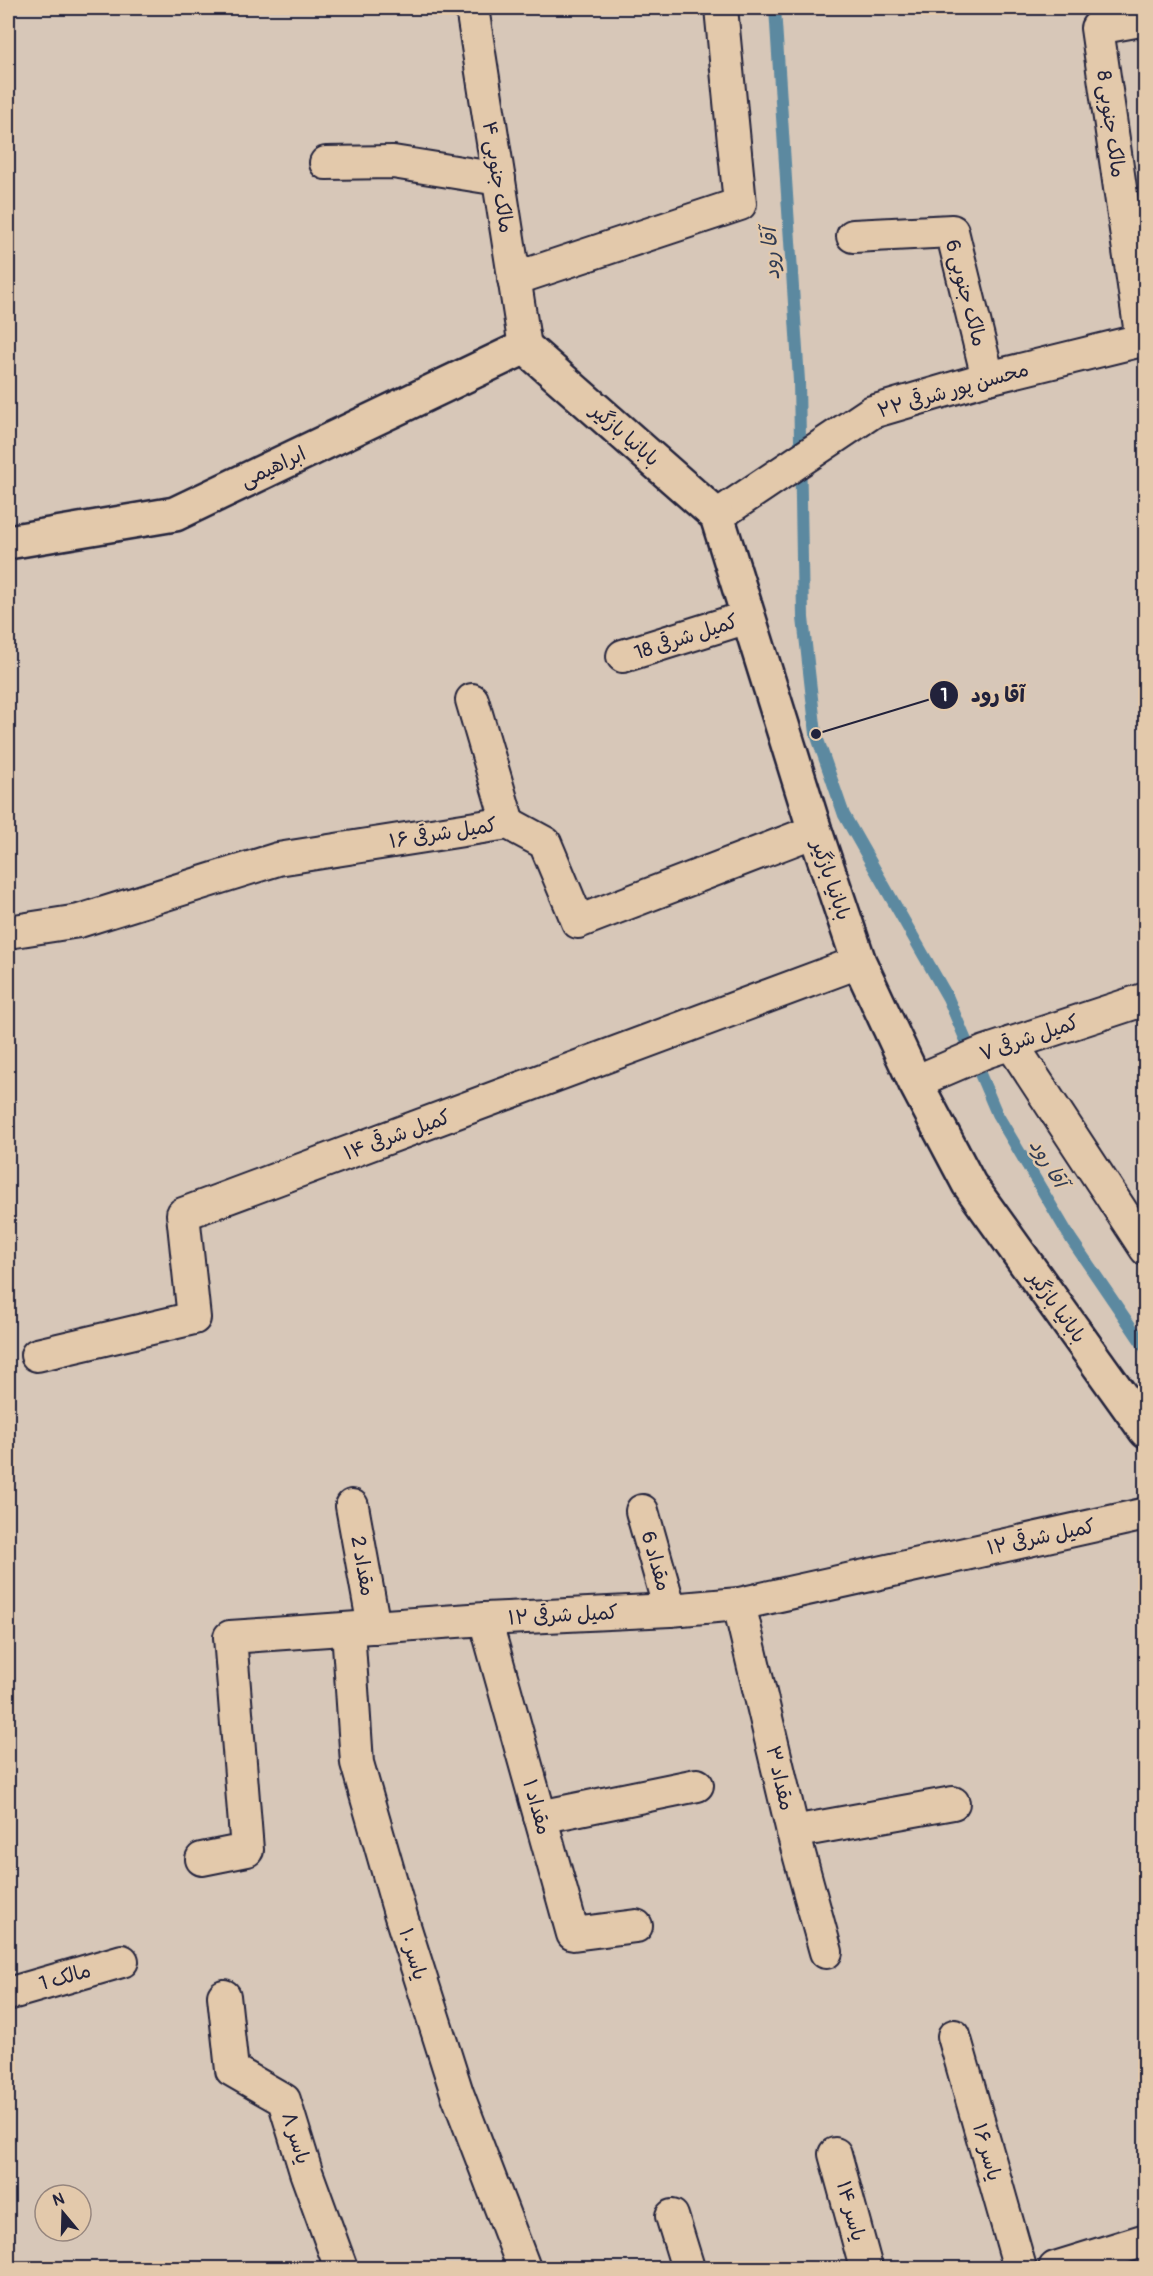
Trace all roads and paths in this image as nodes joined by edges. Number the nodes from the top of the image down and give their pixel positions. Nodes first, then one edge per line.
1 (472, 8) edge
2 (721, 8) edge
3 (1146, 19) edge
4 (326, 164) dead end
5 (499, 179) junction
6 (854, 236) dead end
7 (514, 279) junction
8 (1144, 340) edge
9 (525, 347) junction
10 (988, 378) junction
11 (717, 516) junction
12 (8, 542) edge
13 (748, 617) junction
14 (623, 656) dead end
15 (472, 700) dead end
16 (508, 823) junction
17 (815, 831) junction
18 (8, 932) edge
19 (859, 962) junction
20 (1146, 999) edge
21 (998, 1047) junction
22 (915, 1082) junction
23 (1146, 1249) edge
24 (37, 1354) dead end
25 (1146, 1431) edge
26 (352, 1506) dead end
27 (642, 1511) dead end
28 (1146, 1514) edge
29 (739, 1604) junction
30 (670, 1610) junction
31 (485, 1619) junction
32 (361, 1628) junction
33 (697, 1785) dead end
34 (953, 1803) dead end
35 (540, 1817) junction
36 (793, 1832) junction
37 (202, 1859) dead end
38 (636, 1926) dead end
39 (826, 1952) dead end
40 (122, 1960) dead end
41 (8, 1994) edge
42 (225, 1996) dead end
43 (954, 2036) dead end
44 (835, 2154) dead end
45 (672, 2216) dead end
46 (1146, 2240) edge
47 (341, 2268) edge
48 (524, 2268) edge
49 (688, 2268) edge
50 (866, 2268) edge
51 (1020, 2268) edge
52 (1055, 2268) edge

1 - 5 street, مالک جنوبی ۴
2 - 7 street
3 - 8 street, مالک جنوبی 8
4 - 5 street
5 - 7 street, مالک جنوبی ۴
6 - 10 street, مالک جنوبی 6
7 - 9 street, مالک جنوبی ۴
8 - 10 street, محسن پور شرقی ۲۲
9 - 11 street, بابانیا بازگیر
9 - 12 street, ابراهیمی
10 - 11 street, محسن پور شرقی ۲۲
11 - 13 street, بابانیا بازگیر
13 - 14 street, کمیل شرقی 18
13 - 17 street, بابانیا بازگیر
15 - 16 street
16 - 17 street, کمیل شرقی ۱۶
16 - 18 street, کمیل شرقی ۱۶
17 - 19 street, بابانیا بازگیر
19 - 22 street, بابانیا بازگیر
19 - 24 street, کمیل شرقی ۱۴
20 - 21 street, کمیل شرقی ۷
21 - 22 street, کمیل شرقی ۷
21 - 23 street
22 - 25 street, بابانیا بازگیر
26 - 32 street, مقداد 2
27 - 30 street, مقداد 6
28 - 29 street, کمیل شرقی ۱۲
29 - 30 street, کمیل شرقی ۱۲
29 - 36 street, مقداد ۳
30 - 31 street, کمیل شرقی ۱۲
31 - 32 street, کمیل شرقی ۱۲
31 - 35 street, مقداد ۱
32 - 37 street, کمیل شرقی ۱۲
32 - 48 street, یاسر ۱۰
33 - 35 street
34 - 36 street
35 - 38 street, مقداد ۱
36 - 39 street, مقداد ۳
40 - 41 street, مالک 1
42 - 47 street, یاسر ۸
43 - 51 street, یاسر ۱۶
44 - 50 street, یاسر ۱۴
45 - 49 street
46 - 52 street

